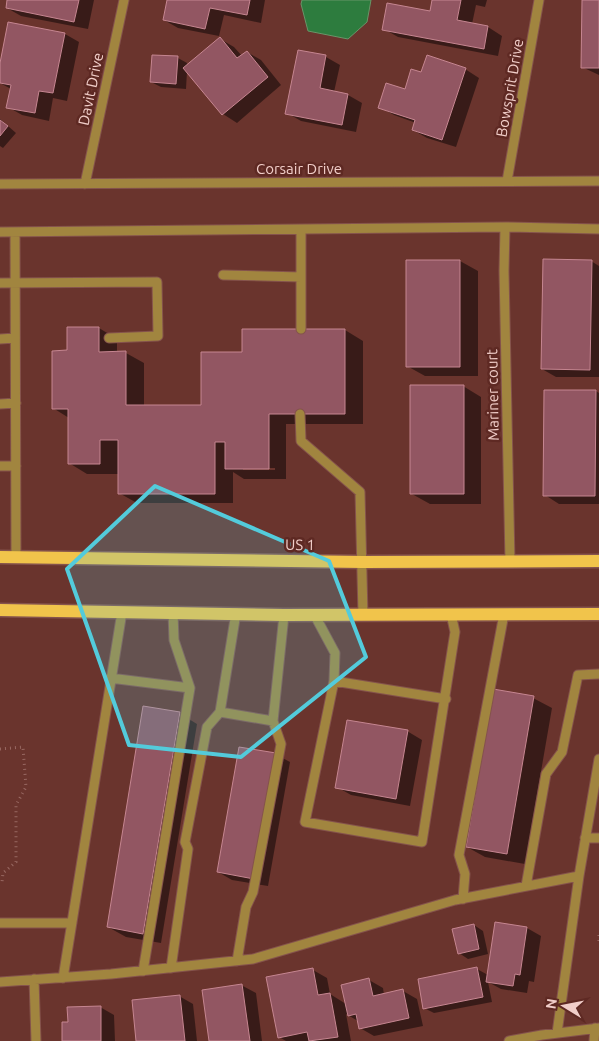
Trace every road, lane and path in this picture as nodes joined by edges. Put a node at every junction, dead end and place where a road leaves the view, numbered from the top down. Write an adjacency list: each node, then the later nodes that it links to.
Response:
1 (124, 0): 6 (street, Davit Drive)
2 (539, 0): 3 (street, Bowsprit Drive)
3 (508, 181): 4 (street, Corsair Drive); 6 (street, Corsair Drive)
4 (599, 181)
5 (0, 184): 6 (street, Corsair Drive)
6 (85, 184)
7 (505, 227): 8 (street); 9 (street); 28 (street, Mariner court)
8 (599, 229)
9 (301, 230): 11 (street); 13 (street)
10 (0, 232): 11 (street)
11 (14, 232): 14 (street)
12 (223, 275): 13 (street)
13 (301, 277): 16 (street)
14 (14, 282): 15 (street); 17 (street); 18 (street)
15 (0, 283)
16 (302, 329)
17 (15, 338): 19 (street); 20 (street)
18 (109, 338)
19 (0, 339)
20 (16, 403): 21 (street); 24 (street)
21 (0, 404)
22 (300, 414): 27 (street)
23 (0, 466): 24 (street)
24 (16, 466): 26 (street)
25 (0, 557): 26 (main road, US 1 / US 1)
26 (16, 557): 27 (main road, US 1 / US 1)
27 (362, 562): 28 (main road, US 1 / US 1); 39 (street)
28 (510, 562): 29 (main road, US 1 / US 1)
29 (599, 562)
30 (0, 610): 31 (main road)
31 (122, 612): 32 (main road); 41 (street)
32 (173, 613): 33 (main road); 43 (street)
33 (236, 613): 38 (main road); 45 (street)
34 (314, 614): 38 (main road); 39 (main road); 42 (street)
35 (451, 614): 36 (main road); 39 (main road); 44 (street)
36 (504, 614): 37 (main road); 54 (street)
37 (599, 614)
38 (284, 615): 46 (street)
39 (363, 615)
40 (599, 674): 53 (street)
41 (110, 678): 43 (street); 56 (street)
42 (334, 681): 44 (street); 44 (street)
43 (190, 688): 61 (street)
44 (446, 699)
45 (220, 712): 46 (street); 60 (street)
46 (273, 721): 59 (street)
47 (0, 749): 52 (path)
48 (599, 759): 49 (street)
49 (585, 838): 50 (street); 51 (street)
50 (599, 838)
51 (579, 876): 53 (street); 66 (street)
52 (0, 882)
53 (526, 886): 54 (street)
54 (463, 899): 59 (street)
55 (0, 923): 56 (street)
56 (72, 923): 62 (street)
57 (599, 936): 58 (path)
58 (599, 946)
59 (236, 961): 60 (street)
60 (171, 968): 61 (street)
61 (143, 971): 62 (street)
62 (63, 978): 63 (street)
63 (34, 980): 64 (street); 67 (street)
64 (0, 982)
65 (597, 1028): 66 (street); 69 (street)
66 (557, 1033): 68 (street)
67 (36, 1041)
68 (509, 1041)
69 (594, 1041)

